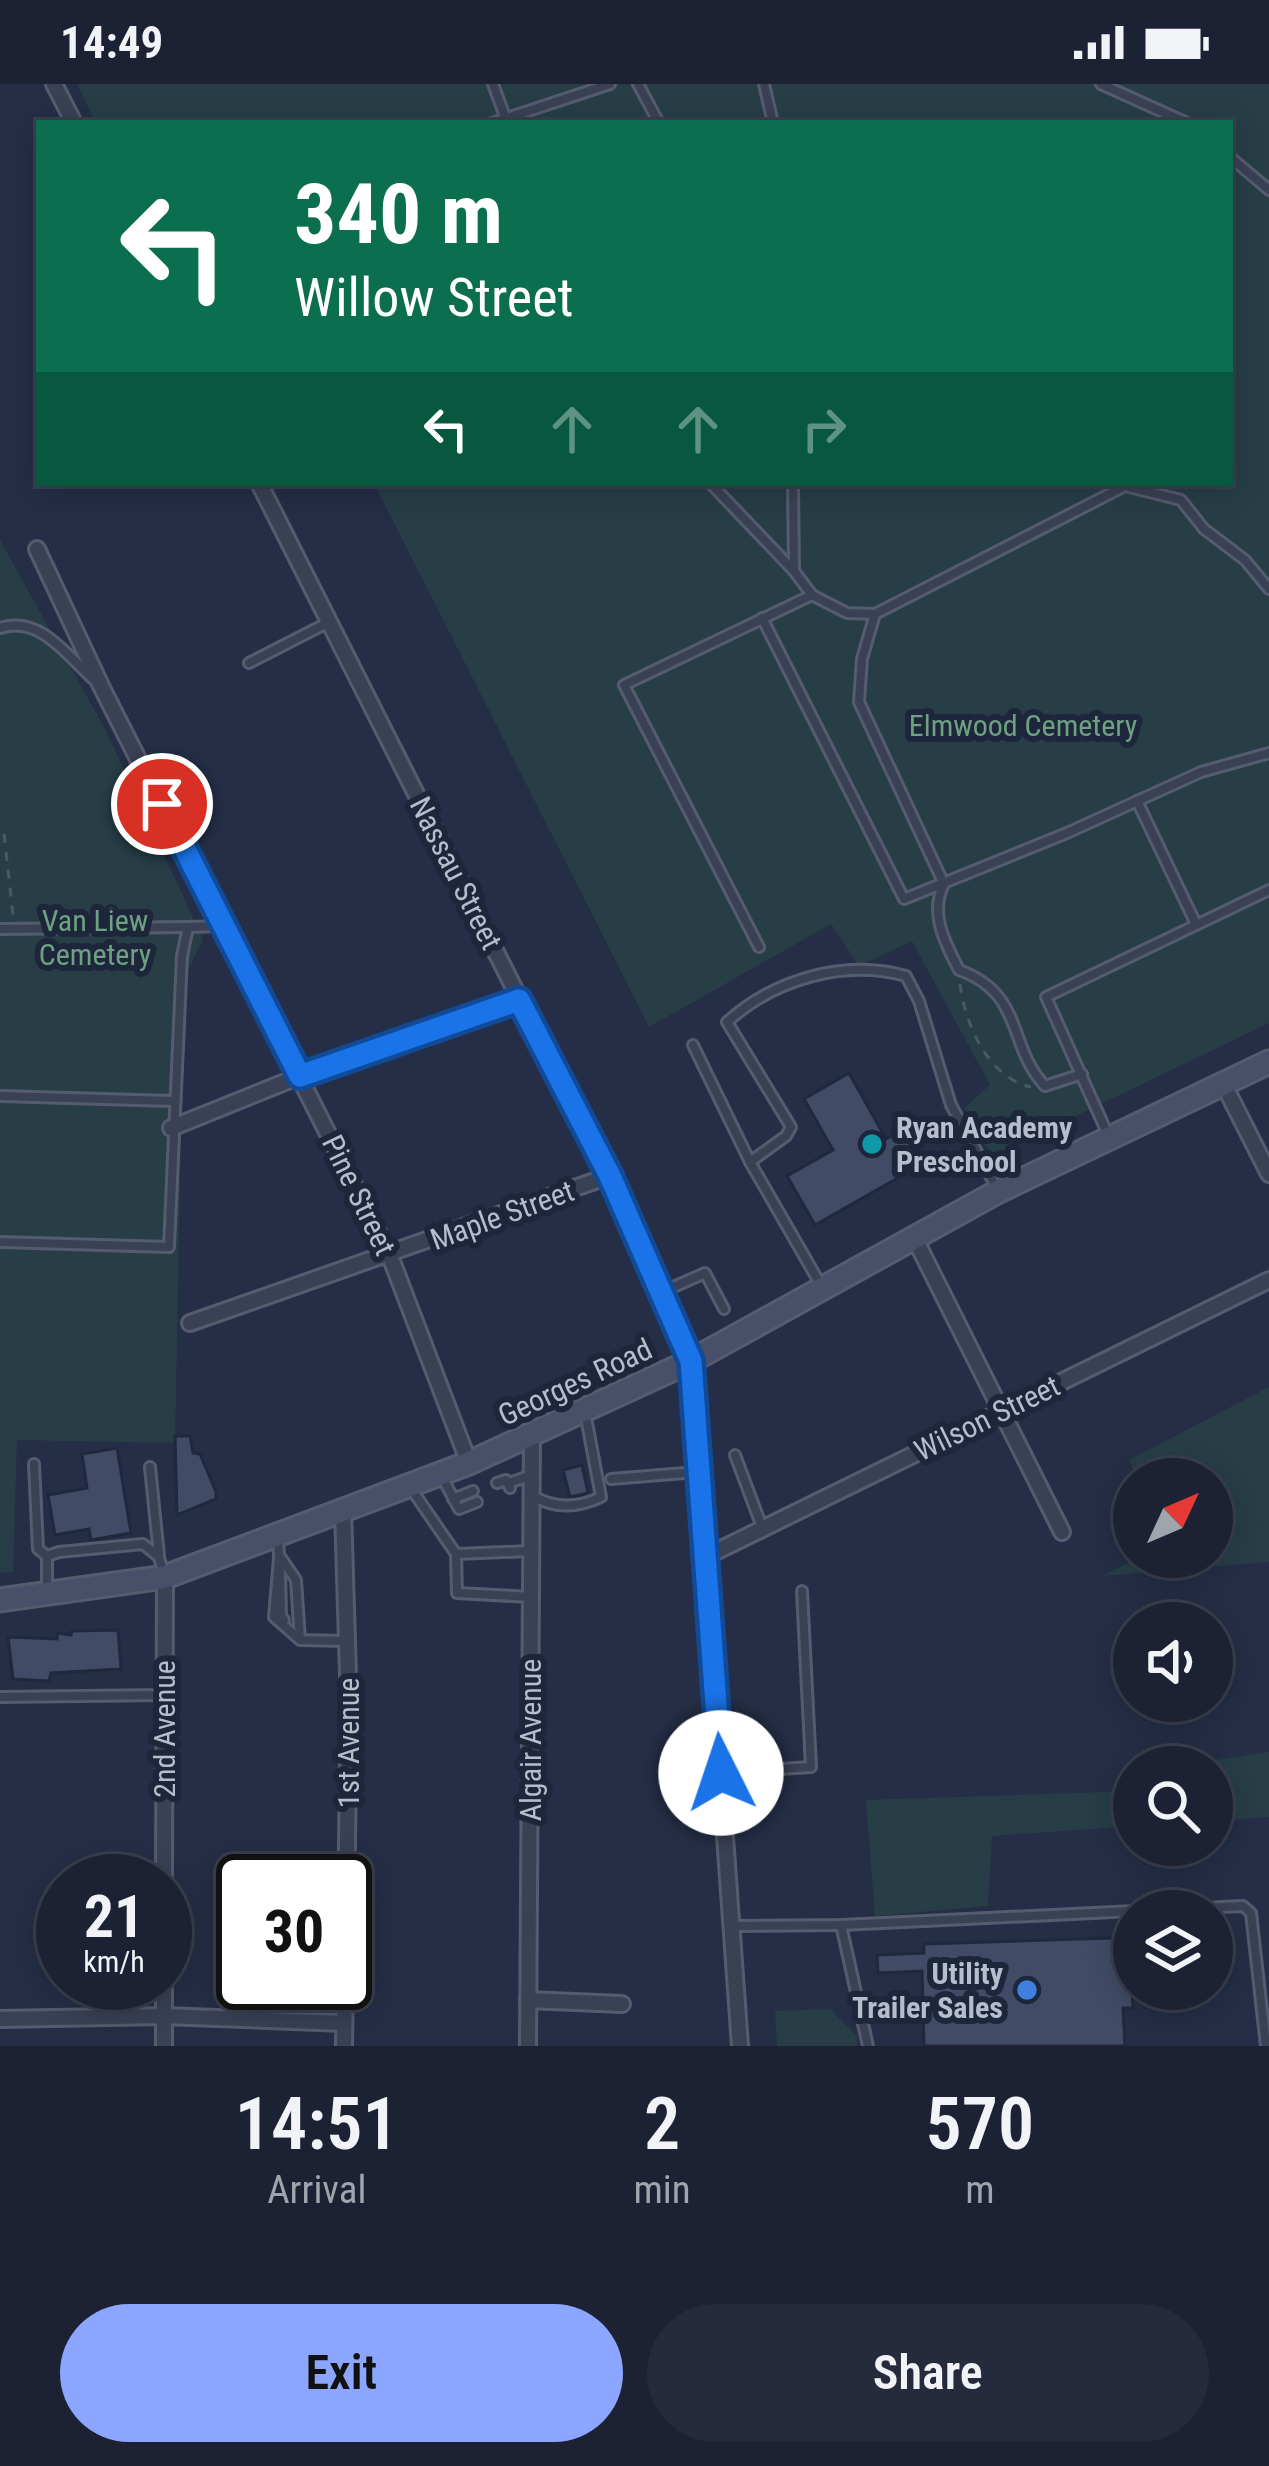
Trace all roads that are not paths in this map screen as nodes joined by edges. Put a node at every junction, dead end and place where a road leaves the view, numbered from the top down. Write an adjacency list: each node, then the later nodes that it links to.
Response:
1 (54, 84): 7 (street)
2 (493, 84): 8 (lane)
3 (610, 84): 9 (lane)
4 (764, 84): 11 (lane)
5 (1101, 84): 12 (lane)
6 (642, 88): 10 (lane)
7 (72, 120)
8 (506, 120)
9 (509, 120)
10 (658, 120)
11 (772, 120)
12 (1180, 120)
13 (1233, 160): 14 (lane)
14 (1269, 190)
15 (261, 486): 24 (street, Nassau Street)
16 (713, 486): 19 (lane)
17 (793, 486): 19 (lane)
18 (37, 549): 27 (street, Pine Street)
19 (794, 571): 21 (lane)
20 (1269, 589): 22 (lane)
21 (812, 596): 22 (lane); 23 (lane)
22 (875, 614): 30 (lane)
23 (762, 618): 30 (lane); 36 (lane)
24 (330, 621): 26 (lane); 37 (street, Nassau Street)
25 (0, 628): 27 (lane)
26 (249, 663)
27 (102, 688): 33 (street, Pine Street)
28 (1269, 753): 29 (lane)
29 (1138, 801): 30 (lane); 32 (lane)
30 (944, 884): 40 (lane)
31 (1269, 890): 32 (lane)
32 (1195, 922): 40 (lane)
33 (224, 926): 34 (lane); 41 (street, Pine Street)
34 (188, 927): 35 (lane); 44 (lane)
35 (0, 929)
36 (759, 947)
37 (519, 1000): 41 (street); 49 (street, Nassau Street)
38 (693, 1046): 47 (lane)
39 (1269, 1062): 42 (street, Georges Road)
40 (1082, 1075): 46 (lane)
41 (300, 1076): 45 (street); 53 (street, Pine Street)
42 (1222, 1083): 46 (street, Georges Road); 48 (street)
43 (0, 1096): 44 (lane)
44 (172, 1101): 45 (lane)
45 (171, 1128): 52 (lane)
46 (1108, 1137): 50 (street, Georges Road)
47 (750, 1162): 50 (lane); 55 (lane)
48 (1269, 1174)
49 (610, 1176): 53 (street, Maple Street); 56 (street, Nassau Street)
50 (999, 1191): 51 (street, Georges Road)
51 (914, 1237): 55 (street, Georges Road); 61 (street)
52 (0, 1242)
53 (390, 1256): 58 (street, Maple Street); 64 (street, Pine Street)
54 (1269, 1280): 61 (street, Wilson Street)
55 (822, 1288): 59 (street, Georges Road)
56 (661, 1292): 57 (lane); 59 (street, Nassau Street)
57 (724, 1309)
58 (190, 1323)
59 (691, 1361): 60 (street, Georges Road); 67 (street, Nassau Street)
60 (585, 1410): 62 (street, Georges Road); 74 (lane)
61 (1002, 1411): 78 (street, Wilson Street); 79 (street)
62 (532, 1435): 64 (street, Georges Road); 69 (street, Algair Avenue)
63 (735, 1455): 78 (lane)
64 (469, 1462): 68 (street, Georges Road)
65 (34, 1464): 83 (lane)
66 (150, 1467): 85 (lane)
67 (698, 1472): 70 (lane); 84 (street, Nassau Street)
68 (440, 1474): 71 (street, Georges Road); 75 (lane)
69 (531, 1476): 72 (lane); 74 (street, Algair Avenue)
70 (611, 1479)
71 (409, 1486): 77 (street, Georges Road); 82 (lane)
72 (499, 1488)
73 (473, 1492): 75 (lane)
74 (531, 1495): 81 (street, Algair Avenue)
75 (453, 1499): 76 (lane)
76 (477, 1502)
77 (343, 1510): 80 (street, Georges Road); 91 (street, 1st Avenue)
78 (763, 1529): 84 (street, Wilson Street)
79 (1062, 1532)
80 (278, 1545): 85 (street, Georges Road); 90 (lane); 90 (lane)
81 (531, 1551): 82 (lane); 88 (street, Algair Avenue)
82 (456, 1554): 88 (lane)
83 (47, 1556): 85 (lane); 87 (lane)
84 (706, 1557): 94 (street, Nassau Street)
85 (162, 1567): 87 (street, Georges Road); 92 (street, 2nd Avenue)
86 (802, 1591): 94 (lane)
87 (47, 1594): 89 (street, Georges Road)
88 (530, 1597): 101 (street, Algair Avenue)
89 (0, 1600)
90 (300, 1640): 91 (lane)
91 (347, 1641): 96 (street, 1st Avenue)
92 (164, 1695): 93 (lane); 95 (street, 2nd Avenue)
93 (0, 1697)
94 (721, 1773): 100 (street, Nassau Street)
95 (164, 1854)
96 (346, 1854)
97 (1233, 1906): 113 (lane)
98 (1113, 1912): 99 (lane)
99 (842, 1925): 100 (lane); 112 (lane)
100 (731, 1926): 111 (street, Nassau Street)
101 (528, 2000): 102 (street); 110 (street, Algair Avenue)
102 (622, 2004)
103 (164, 2010): 105 (street)
104 (344, 2010): 107 (street, 1st Avenue)
105 (164, 2016): 106 (street); 107 (street); 108 (street)
106 (0, 2019)
107 (344, 2023): 109 (street, 1st Avenue)
108 (164, 2046)
109 (344, 2046)
110 (528, 2046)
111 (740, 2046)
112 (868, 2046)
113 (1266, 2046)

